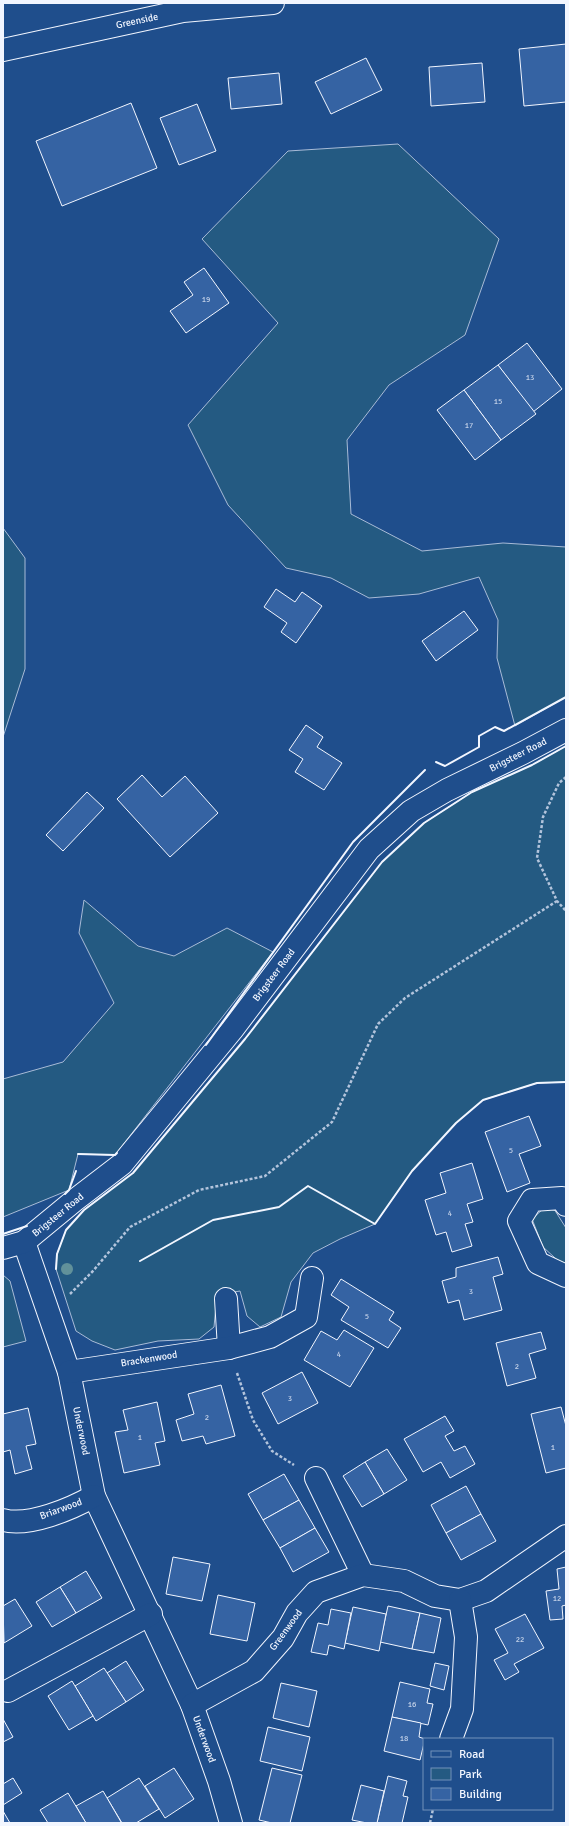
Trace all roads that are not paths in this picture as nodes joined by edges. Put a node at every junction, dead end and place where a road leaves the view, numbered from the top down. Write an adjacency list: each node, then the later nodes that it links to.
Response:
1 (273, 3): 2 (street, Greenside)
2 (3, 50)
3 (566, 730): 5 (street, Brigsteer Road)
4 (566, 1205): 7 (street)
5 (24, 1242): 6 (street, Brigsteer Road); 11 (street, Underwood)
6 (3, 1248)
7 (566, 1276)
8 (312, 1278): 10 (street, Brackenwood)
9 (226, 1299): 10 (street)
10 (229, 1348): 11 (street, Brackenwood)
11 (69, 1372): 13 (street, Underwood)
12 (316, 1478): 16 (street)
13 (94, 1496): 14 (street, Briarwood); 18 (street, Underwood)
14 (3, 1520)
15 (566, 1536): 17 (street, Greenwood)
16 (363, 1575): 17 (street, Greenwood); 20 (street, Greenwood)
17 (460, 1600): 21 (street)
18 (151, 1614): 19 (street); 20 (street, Underwood)
19 (8, 1691)
20 (192, 1705): 22 (street, Underwood)
21 (451, 1738)
22 (231, 1823)

